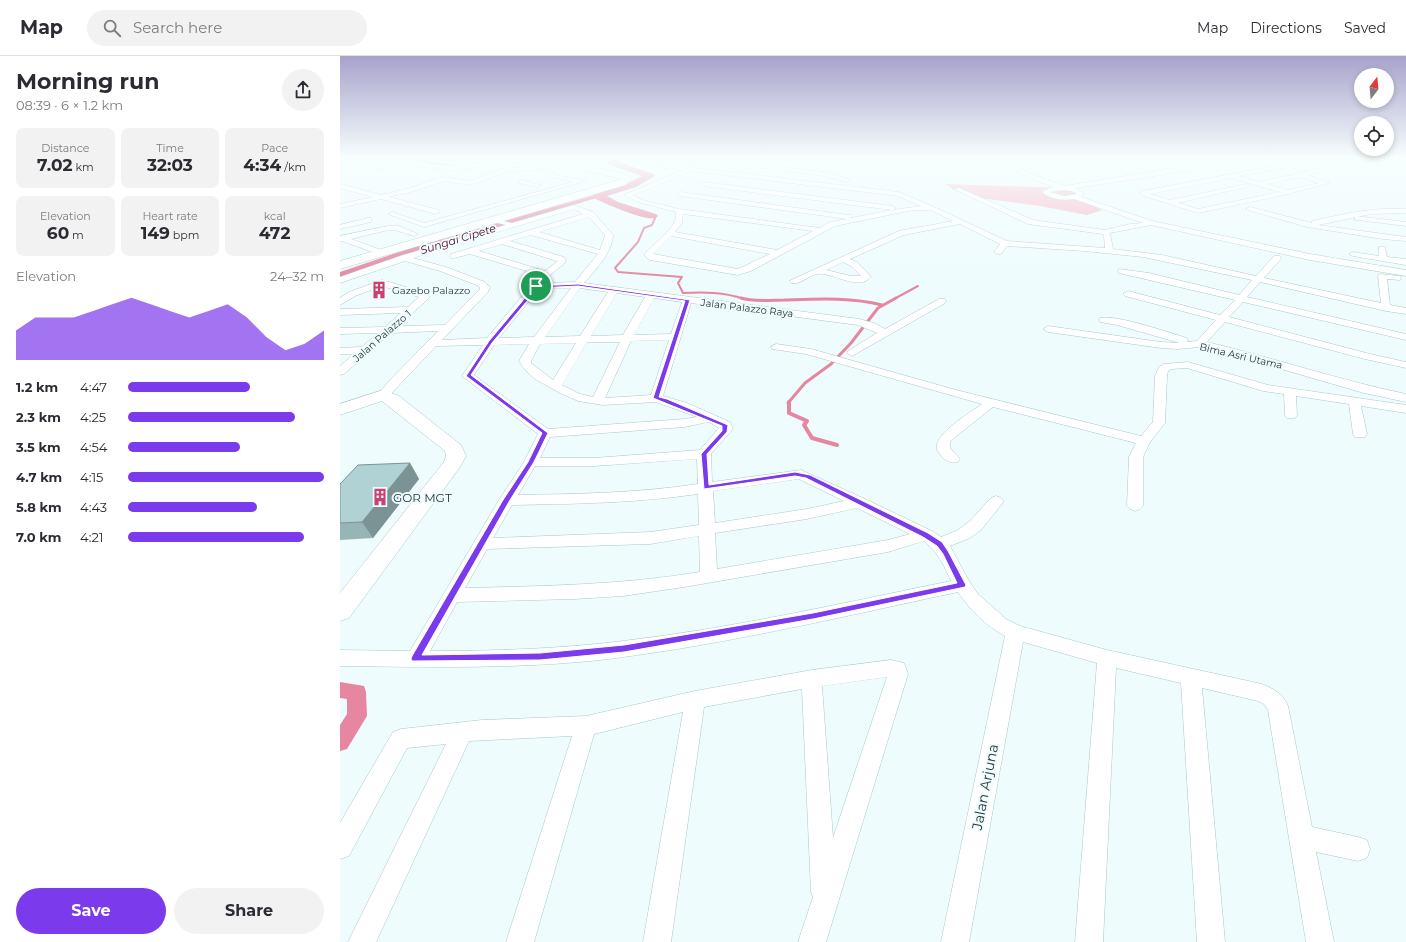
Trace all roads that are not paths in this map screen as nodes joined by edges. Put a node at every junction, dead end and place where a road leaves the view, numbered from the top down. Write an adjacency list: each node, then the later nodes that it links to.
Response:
1 (382, 198): 24 (street)
2 (385, 198): 35 (street)
3 (502, 198): 18 (street)
4 (521, 198): 19 (street)
5 (567, 198): 25 (main road)
6 (635, 198): 22 (street)
7 (670, 198): 22 (street)
8 (685, 198): 33 (street)
9 (807, 198): 27 (street)
10 (906, 198): 20 (street)
11 (978, 198): 45 (street)
12 (1086, 198): 36 (street)
13 (1157, 198): 21 (street)
14 (1191, 198): 21 (street)
15 (1258, 198): 21 (street)
16 (1291, 198): 41 (street)
17 (484, 200): 18 (street)
18 (498, 201): 19 (street); 35 (street)
19 (512, 201): 25 (street)
20 (920, 203): 26 (street); 27 (street)
21 (1170, 203)
22 (653, 205): 31 (street)
23 (1398, 205): 28 (street)
24 (340, 206)
25 (537, 207): 37 (main road)
26 (932, 208): 27 (street); 38 (street)
27 (910, 209): 33 (street)
28 (1406, 210): 32 (street)
29 (392, 214): 35 (street)
30 (590, 214): 39 (street); 44 (street); 61 (street)
31 (679, 214): 43 (street); 47 (street); 49 (street)
32 (1343, 216): 40 (street); 41 (street)
33 (859, 218): 43 (street)
34 (368, 220): 42 (street)
35 (408, 220)
36 (1149, 220): 45 (street); 72 (street); 75 (street)
37 (496, 221): 39 (street); 60 (main road)
38 (960, 222): 56 (street); 68 (street)
39 (511, 224): 65 (street)
40 (1406, 224)
41 (1307, 225): 51 (street)
42 (340, 228)
43 (819, 230): 49 (street)
44 (530, 232): 55 (street); 61 (street)
45 (1105, 232): 59 (street)
46 (414, 234): 52 (street)
47 (670, 234): 62 (street); 62 (street)
48 (1242, 234): 53 (street)
49 (809, 236): 62 (street)
50 (1183, 237): 66 (street)
51 (1381, 237): 54 (street); 67 (street)
52 (342, 240): 60 (street)
53 (1270, 240)
54 (1406, 240)
55 (500, 241): 57 (street); 76 (street)
56 (1005, 243): 58 (street); 59 (street)
57 (470, 251): 64 (street); 76 (street)
58 (998, 252)
59 (1109, 252): 79 (street)
60 (381, 253): 70 (main road)
61 (603, 253): 83 (street)
62 (778, 253)
63 (1344, 253): 67 (street)
64 (454, 256)
65 (403, 258): 77 (street); 102 (street)
66 (1277, 258): 71 (street); 79 (street)
67 (1384, 259): 69 (street)
68 (845, 260): 73 (street); 73 (street)
69 (1406, 262)
70 (340, 265)
71 (1333, 268)
72 (1406, 269)
73 (818, 270): 81 (street)
74 (1122, 271): 90 (street)
75 (1406, 273)
76 (546, 274): 84 (street)
77 (340, 280)
78 (370, 280): 82 (street, Jalan Palazzo 1)
79 (1258, 280): 90 (street); 95 (street)
80 (1406, 280): 95 (street)
81 (794, 281)
82 (382, 283): 86 (street, Jalan Palazzo 1); 87 (street)
83 (578, 285): 84 (street, Jalan Palazzo Raya); 85 (street, Jalan Palazzo Raya); 111 (street)
84 (536, 286): 112 (street)
85 (613, 290): 89 (street, Jalan Palazzo Raya); 110 (street)
86 (415, 292): 87 (street); 96 (street, Jalan Palazzo 1)
87 (352, 294): 93 (street)
88 (1128, 294): 100 (street)
89 (651, 295): 91 (street, Jalan Palazzo Raya); 109 (street)
90 (1241, 298): 100 (street); 108 (street)
91 (688, 300): 94 (street, Jalan Palazzo Raya); 99 (street)
92 (942, 301): 106 (street)
93 (340, 302)
94 (710, 303): 99 (street); 106 (street, Jalan Palazzo Raya)
95 (1386, 308): 97 (street)
96 (411, 310): 98 (street); 103 (street, Jalan Palazzo 1)
97 (1406, 311)
98 (340, 312)
99 (682, 318): 107 (street)
100 (1223, 319): 114 (street); 119 (street)
101 (1104, 320): 114 (street)
102 (449, 328): 103 (street); 113 (street)
103 (390, 329): 105 (street); 116 (street, Jalan Palazzo 1)
104 (1048, 329): 114 (street, Bima Asri Utama)
105 (340, 331)
106 (884, 333): 118 (street)
107 (676, 337): 109 (street); 123 (street)
108 (1406, 337)
109 (627, 338): 110 (street); 127 (street)
110 (584, 339): 111 (street); 121 (street)
111 (537, 340): 112 (street); 121 (street)
112 (490, 342): 113 (street); 133 (street)
113 (433, 343): 126 (street)
114 (1200, 344): 124 (street, Bima Asri Utama)
115 (776, 347): 128 (street)
116 (366, 350): 117 (street); 120 (street, Jalan Palazzo 1)
117 (340, 351)
118 (852, 354)
119 (1406, 365)
120 (341, 370)
121 (555, 386): 127 (street)
122 (1290, 392): 125 (street); 131 (street); 135 (street)
123 (656, 398): 127 (street); 132 (street)
124 (1406, 398)
125 (1354, 400): 129 (street); 134 (street)
126 (391, 401): 130 (main road); 150 (main road)
127 (596, 401)
128 (991, 403): 135 (street); 137 (street)
129 (1406, 409)
130 (340, 410)
131 (1290, 414)
132 (710, 418): 133 (street); 136 (street)
133 (545, 433): 138 (street)
134 (1360, 434)
135 (1144, 441): 143 (street)
136 (704, 454): 138 (street); 139 (street)
137 (953, 459)
138 (531, 462): 140 (street)
139 (706, 488): 140 (street); 142 (street); 144 (street)
140 (507, 500): 146 (street)
141 (996, 501): 145 (street)
142 (860, 502): 144 (street); 145 (street)
143 (1135, 506)
144 (707, 530): 146 (street); 147 (street)
145 (933, 540): 147 (street); 148 (street)
146 (481, 544): 149 (street)
147 (709, 576): 149 (street)
148 (962, 585): 151 (street); 154 (street)
149 (452, 595): 154 (street)
150 (340, 611)
151 (1015, 632): 153 (street); 168 (street, Jalan Arjuna)
152 (340, 658): 154 (street)
153 (1107, 658): 155 (street); 169 (street)
154 (415, 659)
155 (1191, 678): 160 (street); 170 (street)
156 (812, 680): 157 (street); 163 (street); 163 (street)
157 (695, 700): 158 (street); 166 (street)
158 (586, 726): 159 (street); 165 (street)
159 (462, 733): 161 (street); 164 (street)
160 (1301, 836): 162 (street); 171 (street)
161 (340, 846)
162 (1358, 849)
163 (824, 900): 167 (street)
164 (362, 942)
165 (520, 942)
166 (657, 942)
167 (812, 942)
168 (955, 942)
169 (1089, 942)
170 (1211, 942)
171 (1320, 942)

